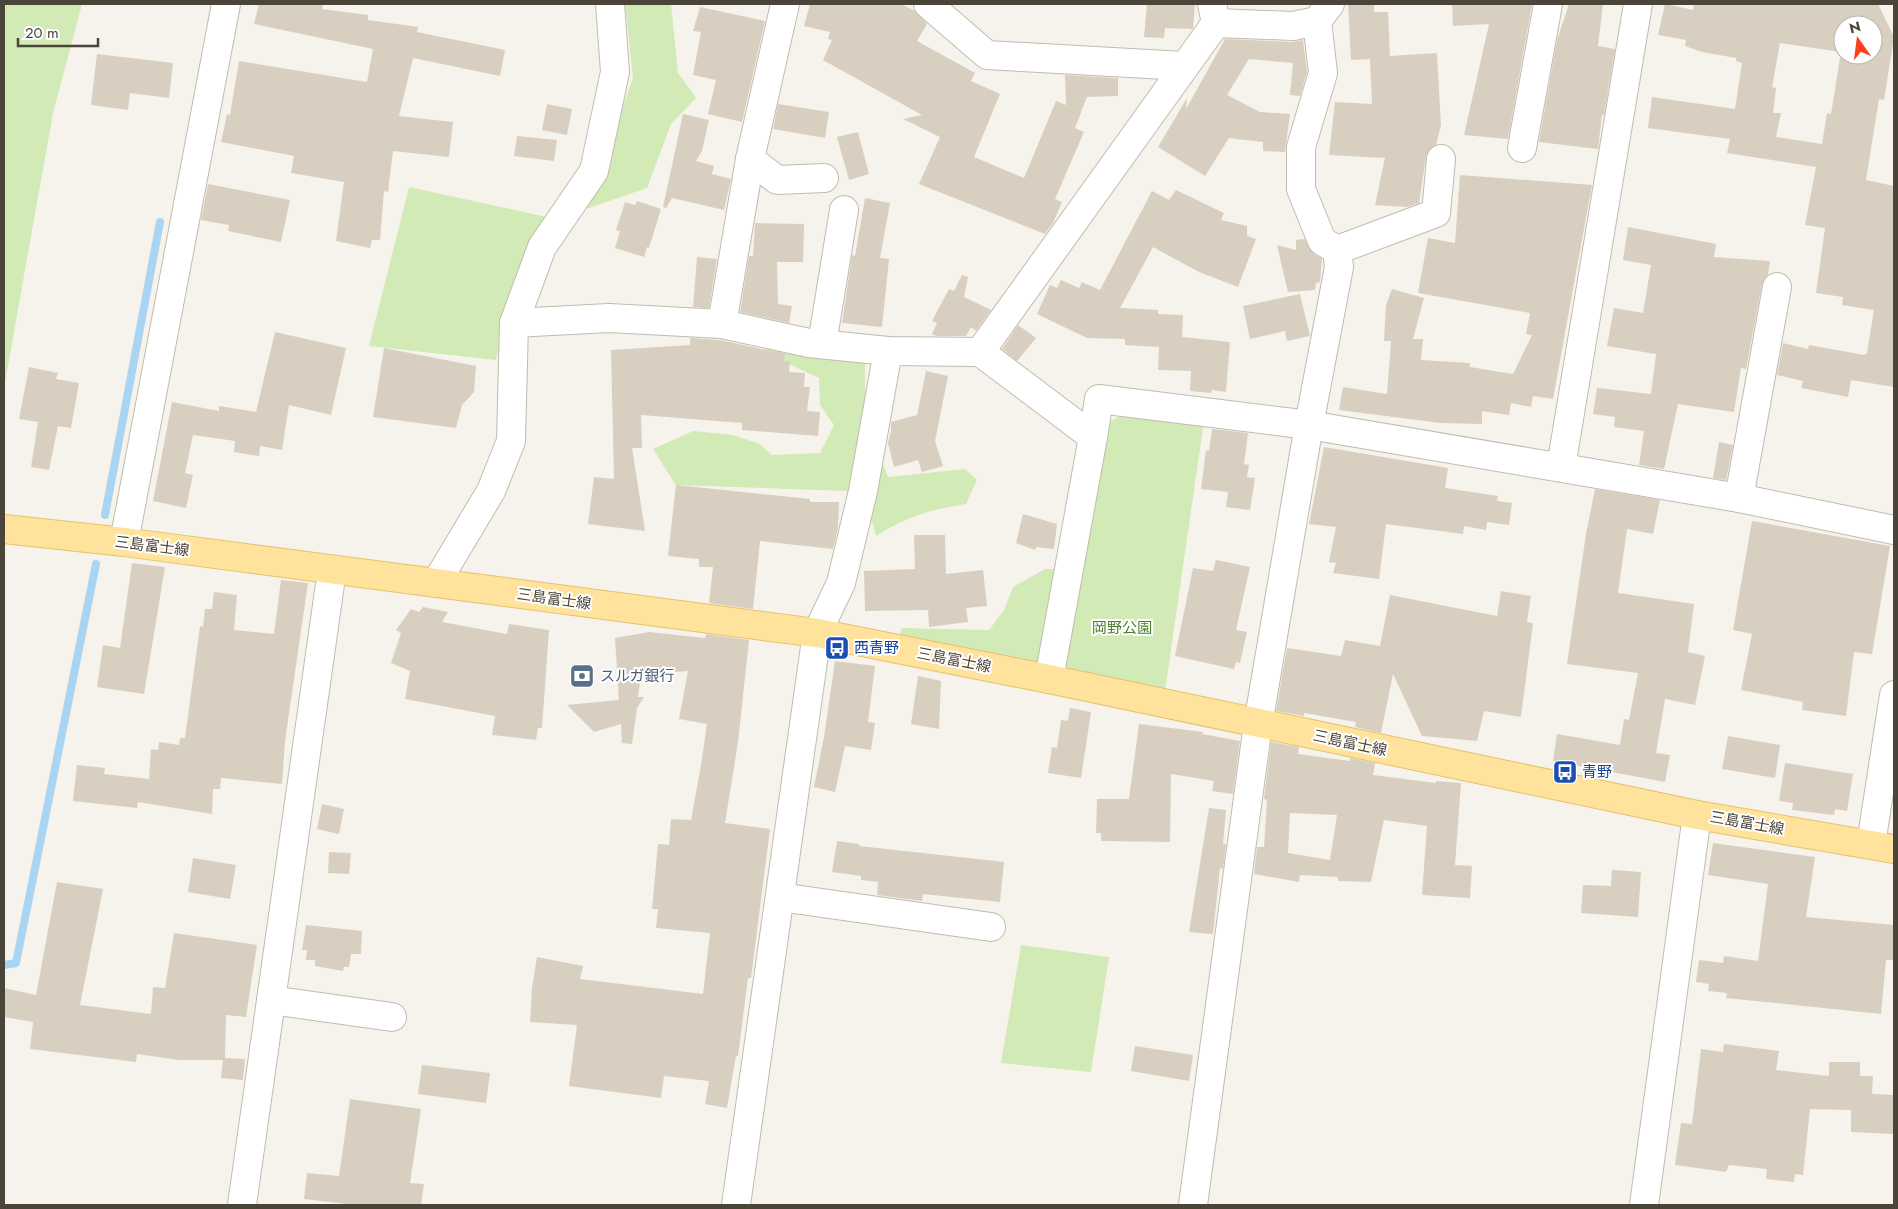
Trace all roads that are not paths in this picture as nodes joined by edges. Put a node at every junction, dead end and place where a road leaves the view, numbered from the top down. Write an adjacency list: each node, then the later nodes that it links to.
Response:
1 (226, 4): 28 (street)
2 (610, 4): 17 (street)
3 (785, 4): 11 (street)
4 (928, 4): 9 (street)
5 (1548, 4): 10 (street)
6 (1638, 4): 24 (street)
7 (1324, 12): 8 (street); 15 (street)
8 (1214, 13): 9 (street)
9 (1184, 66): 21 (street)
10 (1522, 148)
11 (750, 159): 13 (street); 18 (street)
12 (1441, 159): 15 (street)
13 (824, 178)
14 (844, 210): 19 (street)
15 (1337, 250): 22 (street)
16 (1777, 287): 25 (street)
17 (514, 323): 18 (street); 30 (street)
18 (722, 324): 19 (street)
19 (822, 344): 20 (street)
20 (888, 351): 21 (street); 31 (street)
21 (980, 352): 23 (street)
22 (1310, 425): 23 (street); 24 (street); 34 (street)
23 (1093, 437): 32 (street)
24 (1561, 467): 25 (street)
25 (1739, 498): 27 (street)
26 (4, 529): 28 (main road, 三島富士線)
27 (1894, 530)
28 (124, 542): 29 (main road, 三島富士線)
29 (332, 570): 30 (main road, 三島富士線); 39 (street)
30 (436, 583): 31 (main road, 三島富士線)
31 (817, 633): 32 (main road, 三島富士線); 37 (street)
32 (1049, 678): 34 (main road, 三島富士線)
33 (1894, 694): 36 (street)
34 (1258, 724): 35 (main road, 三島富士線); 43 (street)
35 (1696, 815): 36 (main road, 三島富士線); 44 (street)
36 (1882, 847)
37 (780, 897): 38 (street); 42 (street)
38 (991, 927)
39 (271, 1000): 40 (street); 41 (street)
40 (392, 1017)
41 (242, 1205)
42 (736, 1205)
43 (1193, 1205)
44 (1644, 1205)

